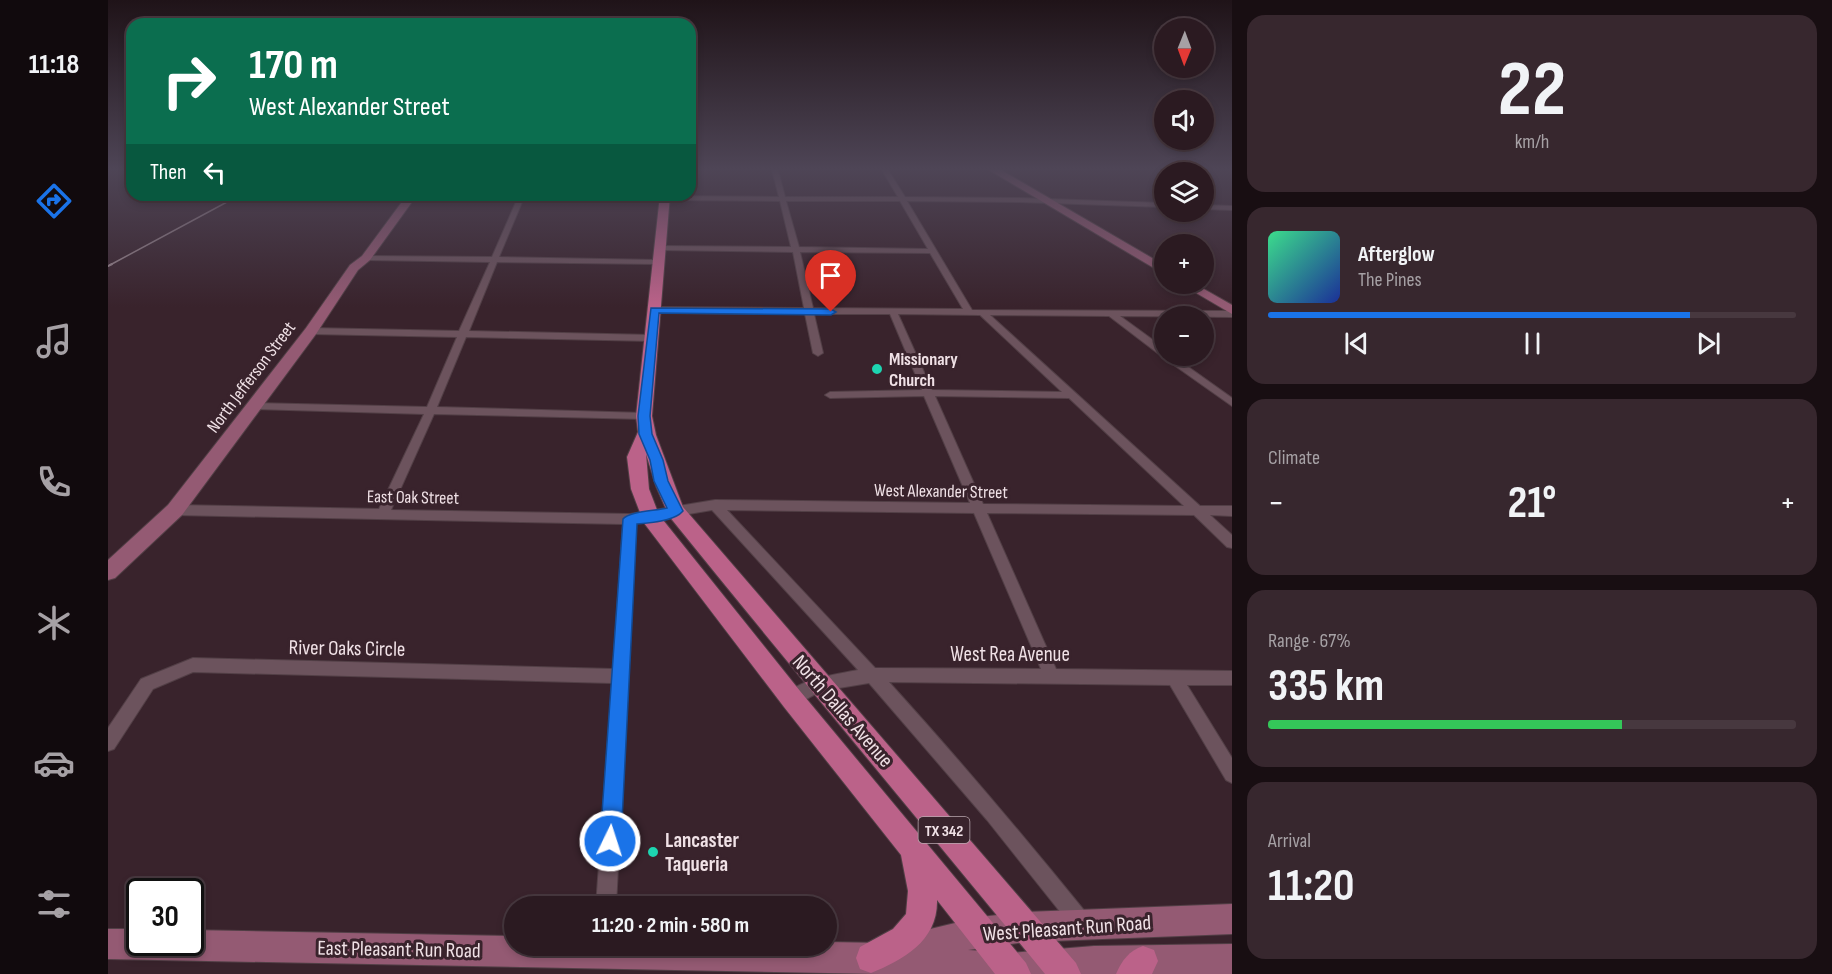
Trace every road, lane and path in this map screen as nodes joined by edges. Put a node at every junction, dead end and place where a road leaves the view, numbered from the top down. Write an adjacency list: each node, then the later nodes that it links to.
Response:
1 (397, 215): 10 (street, North Jefferson Street)
2 (513, 215): 11 (street)
3 (663, 215): 7 (main road, North Dallas Avenue / TX 342)
4 (787, 215): 8 (street)
5 (912, 215): 9 (street)
6 (1072, 215): 13 (street)
7 (659, 248): 8 (street); 12 (main road, North Dallas Avenue / TX 342)
8 (796, 250): 9 (street); 16 (street)
9 (932, 251): 18 (street)
10 (366, 258): 11 (street); 22 (street, North Jefferson Street)
11 (494, 260): 12 (street); 23 (street)
12 (658, 262): 15 (main road, North Dallas Avenue / TX 342)
13 (1154, 264)
14 (1202, 294): 19 (street)
15 (655, 310): 16 (street); 24 (main road, North Dallas Avenue / TX 342)
16 (810, 312): 17 (street); 26 (street)
17 (893, 312): 18 (street); 28 (street)
18 (969, 312): 20 (street)
19 (1232, 312): 21 (street)
20 (983, 313): 21 (street); 30 (street)
21 (1111, 313): 25 (street)
22 (311, 331): 23 (street); 32 (street, North Jefferson Street)
23 (463, 333): 24 (street); 33 (street)
24 (652, 338): 34 (main road, North Dallas Avenue / TX 342)
25 (1154, 345)
26 (818, 352)
27 (1182, 366): 31 (street)
28 (928, 393): 29 (street); 30 (street); 37 (street)
29 (830, 395)
30 (1072, 395): 40 (street)
31 (1232, 403)
32 (254, 406): 33 (street); 38 (street, North Jefferson Street)
33 (431, 409): 34 (street); 42 (street)
34 (644, 416): 35 (main road, North Dallas Avenue / TX 342)
35 (645, 434): 39 (main road, North Dallas Avenue / TX 342); 43 (main road, North Dallas Avenue / TX 342)
36 (715, 505): 37 (street, West Alexander Street); 39 (street, West Alexander Street); 46 (street)
37 (977, 509): 40 (street, West Alexander Street); 47 (street)
38 (175, 510): 42 (street, East Oak Street); 45 (street, North Jefferson Street)
39 (676, 511): 43 (street, West Alexander Street); 51 (main road, North Dallas Avenue / TX 342)
40 (1198, 511): 41 (street, West Alexander Street); 44 (street)
41 (1232, 511)
42 (383, 514): 43 (street, East Oak Street)
43 (641, 518): 48 (street); 52 (main road, North Dallas Avenue / TX 342)
44 (1232, 543)
45 (108, 572)
46 (874, 675): 47 (street, West Rea Avenue); 51 (street, West Rea Avenue); 58 (street)
47 (1051, 675): 49 (street, West Rea Avenue)
48 (621, 676): 53 (street, River Oaks Circle); 56 (street)
49 (1174, 677): 50 (street, West Rea Avenue); 54 (street)
50 (1232, 678)
51 (819, 684): 52 (street, West Rea Avenue); 59 (main road, North Dallas Avenue / TX 342)
52 (792, 699): 55 (main road, North Dallas Avenue / TX 342)
53 (108, 743)
54 (1232, 774)
55 (910, 846): 60 (main road, North Dallas Avenue / TX 342); 64 (main road)
56 (607, 896)
57 (1232, 919): 58 (street, West Pleasant Run Road)
58 (1082, 924): 59 (street, West Pleasant Run Road)
59 (1025, 927): 60 (street, West Pleasant Run Road); 67 (main road, North Dallas Avenue / TX 342)
60 (980, 932): 64 (street, West Pleasant Run Road); 68 (main road, North Dallas Avenue / TX 342)
61 (108, 944): 62 (street, East Pleasant Run Road)
62 (504, 947)
63 (818, 956): 64 (street, East Pleasant Run Road)
64 (871, 958): 68 (street, West Pleasant Run Road)
65 (1232, 959): 66 (street, West Pleasant Run Road)
66 (1138, 968): 67 (street, West Pleasant Run Road)
67 (1061, 969): 68 (street, West Pleasant Run Road)
68 (1013, 972)

